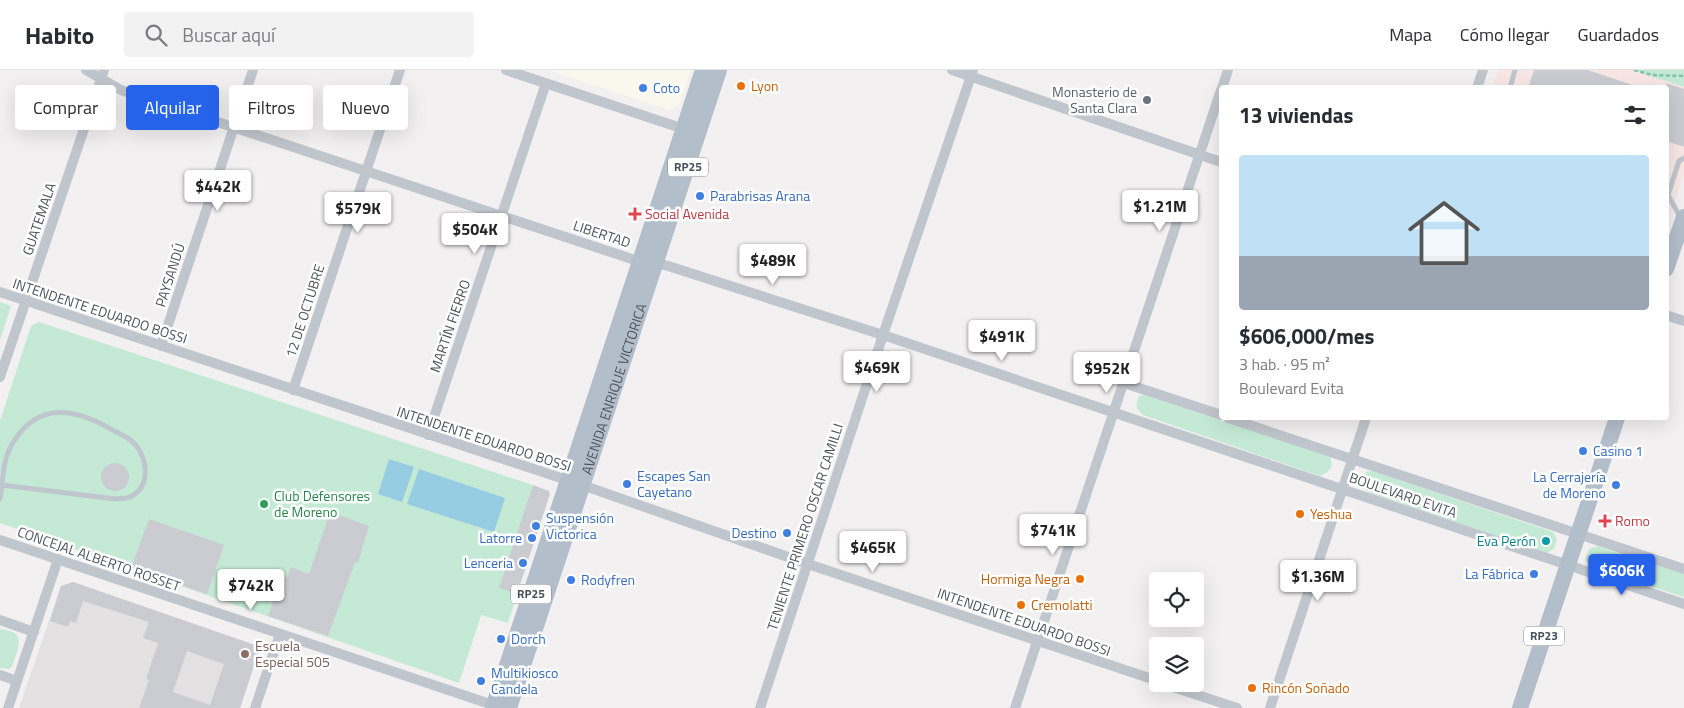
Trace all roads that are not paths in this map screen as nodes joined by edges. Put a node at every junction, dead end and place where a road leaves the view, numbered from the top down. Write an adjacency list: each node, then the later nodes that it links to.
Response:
1 (86, 70): 12 (street, LIBERTAD)
2 (253, 70): 14 (street, PAYSANDÚ)
3 (400, 70): 26 (street, 12 DE OCTUBRE)
4 (506, 70): 13 (street)
5 (703, 70): 20 (main road, AVENIDA ENRIQUE VICTORICA / RP25)
6 (719, 70): 32 (main road, AVENIDA ENRIQUE VICTORICA / RP25)
7 (952, 70): 11 (street)
8 (1228, 70): 15 (street)
9 (1483, 70): 16 (street)
10 (1515, 70): 17 (lane)
11 (972, 73): 23 (street); 37 (street, TENIENTE PRIMERO OSCAR CAMILLI)
12 (103, 74): 19 (street, LIBERTAD); 34 (street, GUATEMALA)
13 (546, 83): 20 (street); 29 (street, MARTÍN FIERRO)
14 (248, 85)
15 (1223, 85)
16 (1478, 85)
17 (1511, 85)
18 (1219, 97): 23 (street)
19 (229, 126)
20 (684, 129): 32 (main road, AVENIDA ENRIQUE VICTORICA / RP25)
21 (232, 130): 38 (street, PAYSANDÚ)
22 (242, 130): 26 (street, LIBERTAD)
23 (1200, 154): 25 (street); 40 (street)
24 (1684, 158): 27 (lane)
25 (1219, 161)
26 (366, 170): 29 (street, LIBERTAD); 41 (street, 12 DE OCTUBRE)
27 (1669, 189)
28 (1669, 199): 30 (lane)
29 (501, 215): 32 (street, LIBERTAD); 47 (street, MARTÍN FIERRO)
30 (1683, 219): 31 (main road)
31 (1669, 260)
32 (649, 263): 37 (street, LIBERTAD); 49 (main road, AVENIDA ENRIQUE VICTORICA / RP25)
33 (0, 292): 34 (street, INTENDENTE EDUARDO BOSSI)
34 (25, 300): 38 (street, INTENDENTE EDUARDO BOSSI); 39 (street, GUATEMALA)
35 (1669, 316): 36 (street)
36 (1684, 321)
37 (883, 335): 42 (street, LIBERTAD); 56 (street, TENIENTE PRIMERO OSCAR CAMILLI)
38 (161, 346): 41 (street, INTENDENTE EDUARDO BOSSI)
39 (0, 377)
40 (1124, 383): 42 (street); 43 (street)
41 (293, 390): 47 (street, INTENDENTE EDUARDO BOSSI)
42 (1114, 412): 51 (street, BOULEVARD EVITA); 63 (street)
43 (1219, 414)
44 (1234, 420): 48 (street, BOULEVARD EVITA)
45 (1365, 420): 48 (street)
46 (1616, 420): 53 (main road, RP23)
47 (428, 435): 49 (street, INTENDENTE EDUARDO BOSSI)
48 (1352, 458): 51 (street); 53 (street, BOULEVARD EVITA)
49 (575, 483): 56 (street, INTENDENTE EDUARDO BOSSI); 70 (main road, AVENIDA ENRIQUE VICTORICA / RP25)
50 (2, 485): 50 (lane); 52 (lane)
51 (1342, 489): 57 (street, BOULEVARD EVITA); 74 (street)
52 (0, 499)
53 (1578, 534): 57 (main road, RP23); 58 (street, BOULEVARD EVITA)
54 (0, 540): 55 (street, CONCEJAL ALBERTO ROSSET)
55 (58, 559): 61 (street); 62 (street, CONCEJAL ALBERTO ROSSET)
56 (808, 564): 63 (street, INTENDENTE EDUARDO BOSSI); 71 (street, TENIENTE PRIMERO OSCAR CAMILLI)
57 (1568, 565): 59 (street, BOULEVARD EVITA); 75 (main road, RP23)
58 (1684, 569)
59 (1684, 604)
60 (0, 620): 61 (street)
61 (34, 632): 66 (street)
62 (280, 634): 69 (street); 70 (street, CONCEJAL ALBERTO ROSSET)
63 (1038, 641): 65 (street, INTENDENTE EDUARDO BOSSI); 72 (street)
64 (0, 675): 66 (street)
65 (1149, 678)
66 (17, 681): 68 (street)
67 (1188, 692): 73 (street)
68 (8, 708)
69 (255, 708)
70 (500, 708)
71 (760, 708)
72 (1015, 708)
73 (1237, 708)
74 (1270, 708)
75 (1520, 708)

